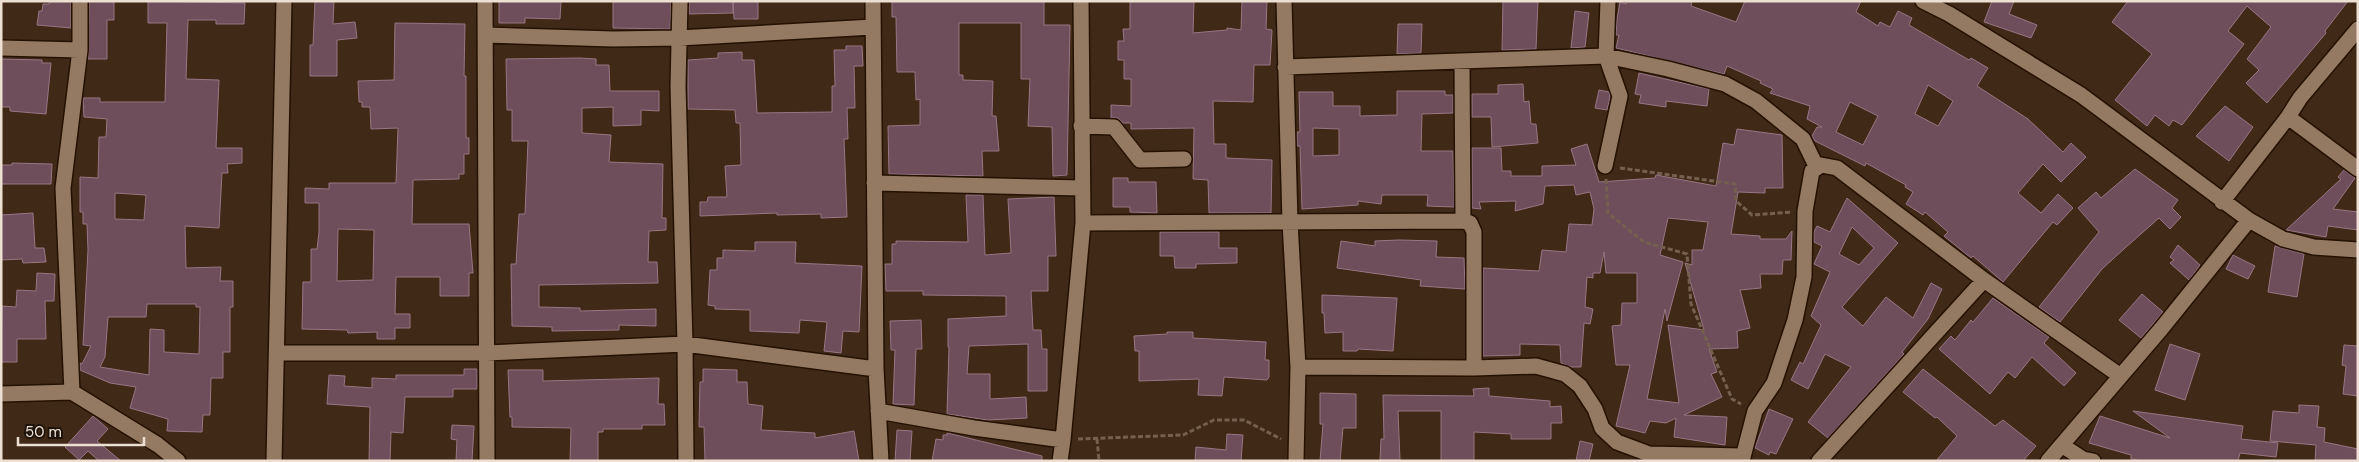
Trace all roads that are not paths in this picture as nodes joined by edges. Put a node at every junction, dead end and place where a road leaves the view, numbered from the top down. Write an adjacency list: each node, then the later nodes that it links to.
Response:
1 (80, 1): 16 (street)
2 (284, 1): 36 (street)
3 (484, 1): 13 (street)
4 (680, 1): 14 (street)
5 (873, 1): 11 (street)
6 (1081, 1): 21 (street)
7 (1284, 1): 19 (street)
8 (1608, 1): 17 (street)
9 (1923, 1): 10 (street)
10 (1950, 8): 28 (street)
11 (873, 27): 14 (street); 26 (street)
12 (2358, 29): 20 (street)
13 (485, 35): 14 (street); 37 (street)
14 (679, 38): 35 (street)
15 (1, 48): 16 (street)
16 (80, 50): 42 (street)
17 (1606, 56): 18 (street); 23 (street); 24 (street)
18 (1462, 62): 19 (street); 30 (street)
19 (1285, 68): 31 (street)
20 (2288, 117): 25 (street); 28 (street)
21 (1081, 126): 22 (street); 27 (street)
22 (1184, 159)
23 (1605, 166)
24 (1817, 168): 34 (street); 48 (street)
25 (2358, 169)
26 (874, 184): 27 (street); 40 (street)
27 (1081, 188): 32 (street)
28 (2222, 202): 29 (street)
29 (2249, 220): 33 (street); 41 (street)
30 (1463, 221): 31 (street); 39 (street)
31 (1290, 222): 32 (street); 38 (street)
32 (1082, 224): 45 (street)
33 (2358, 250)
34 (1984, 280): 41 (street); 55 (street)
35 (685, 344): 37 (street); 40 (street); 52 (street)
36 (277, 353): 37 (street); 50 (street)
37 (486, 353): 51 (street)
38 (1298, 367): 39 (street); 47 (street)
39 (1474, 368): 48 (street)
40 (876, 369): 44 (street)
41 (2119, 375): 46 (street)
42 (72, 392): 43 (street); 49 (street)
43 (1, 394)
44 (878, 411): 45 (street); 53 (street)
45 (1063, 440): 54 (street)
46 (2063, 446): 56 (street); 57 (street)
47 (1296, 454)
48 (1743, 458)
49 (178, 461)
50 (274, 461)
51 (486, 461)
52 (686, 461)
53 (881, 461)
54 (1060, 461)
55 (1819, 461)
56 (2048, 461)
57 (2093, 461)

